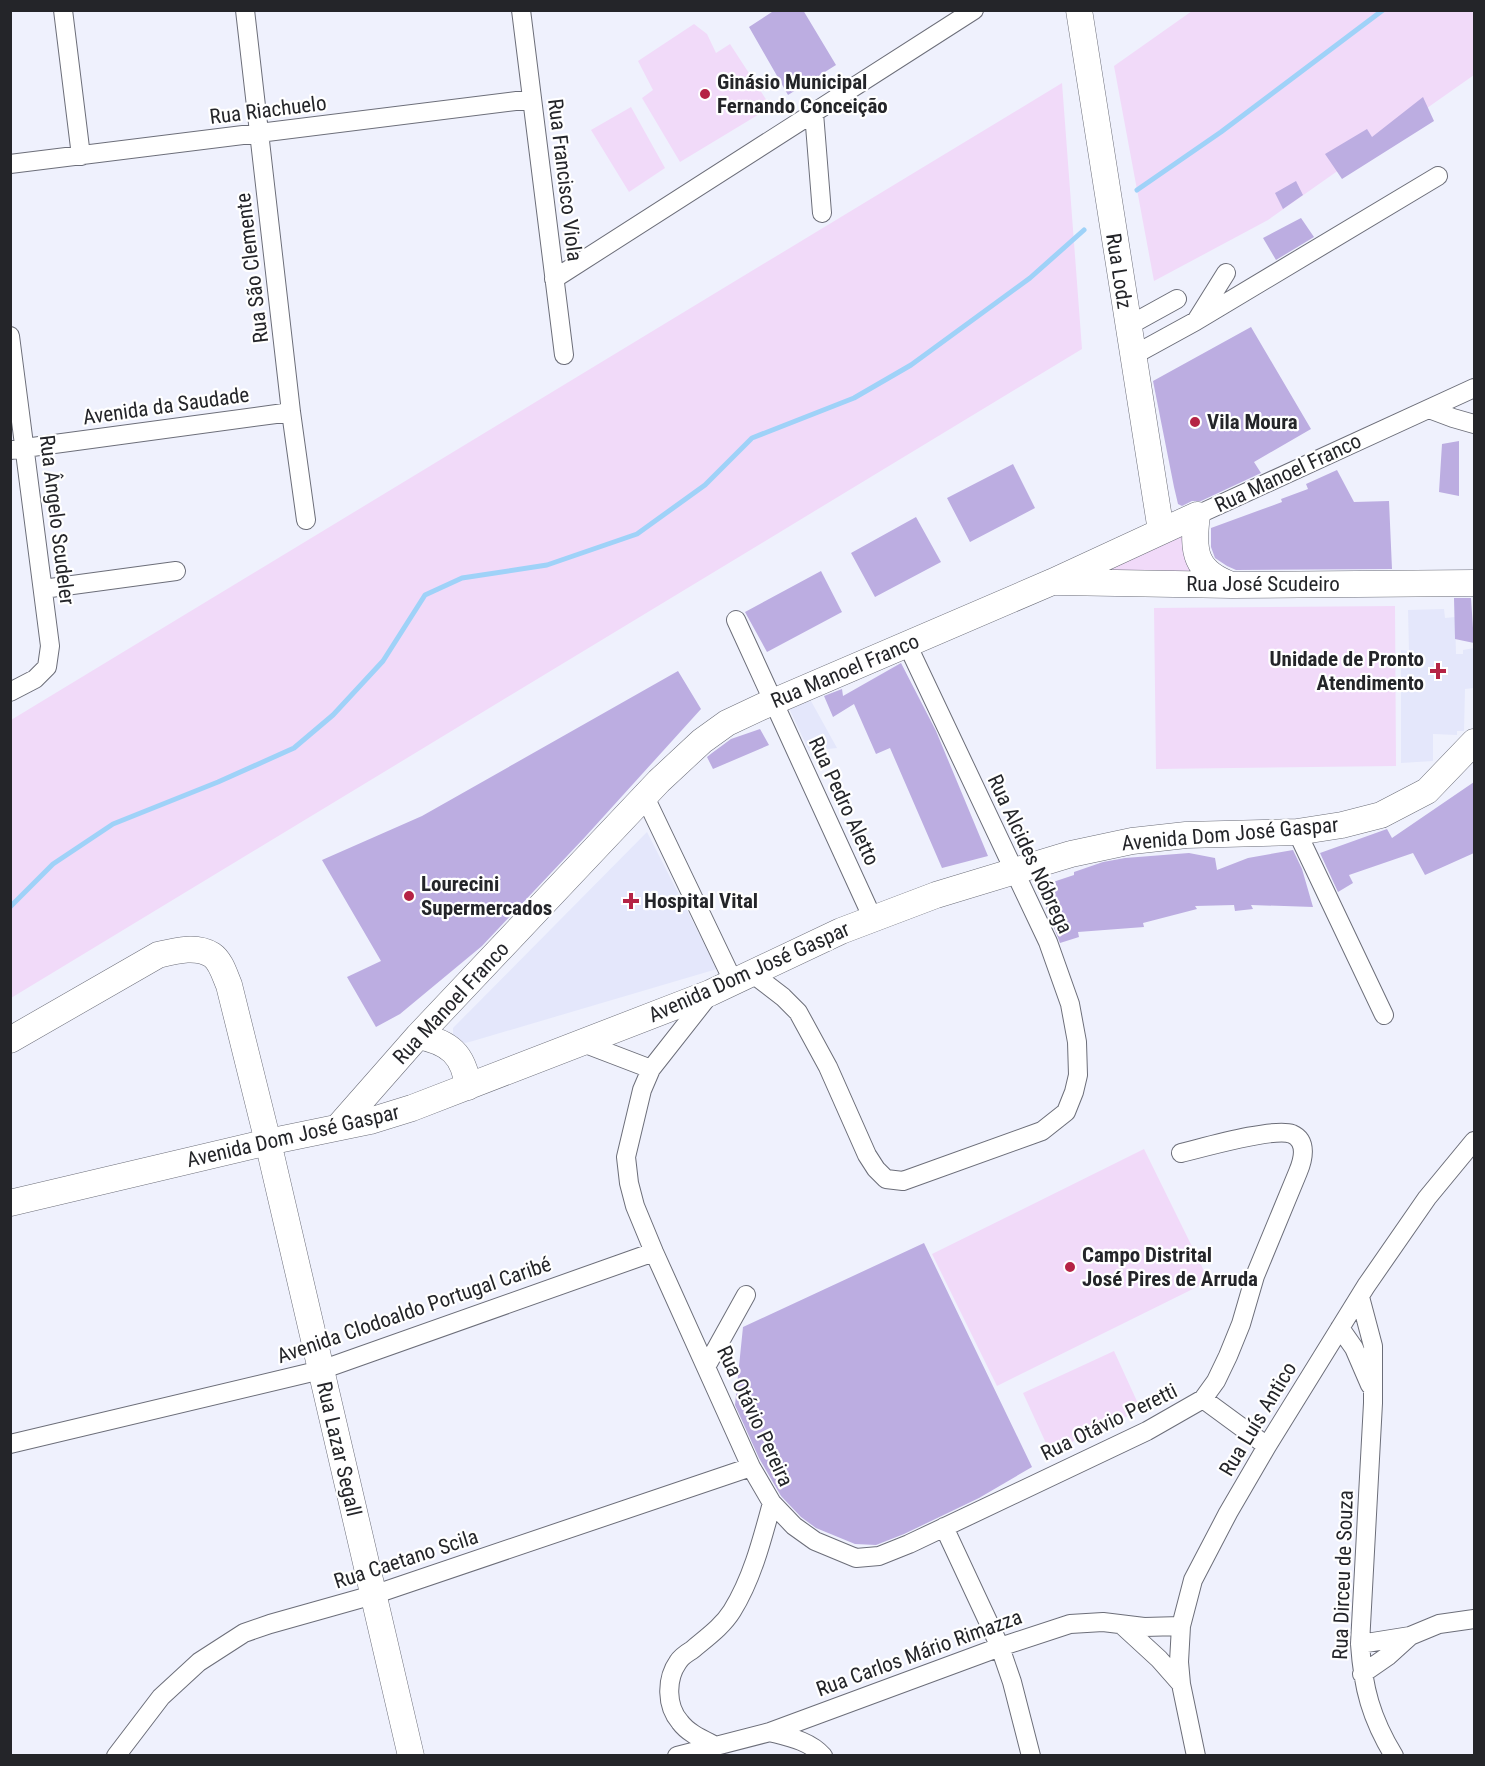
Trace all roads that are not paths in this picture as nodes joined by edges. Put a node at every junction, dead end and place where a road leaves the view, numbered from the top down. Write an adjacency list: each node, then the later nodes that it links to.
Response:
1 (63, 10): 9 (street)
2 (245, 10): 8 (street, Rua São Clemente)
3 (521, 10): 6 (street, Rua Francisco Viola)
4 (974, 10): 7 (street)
5 (1079, 10): 17 (street, Rua Lodz)
6 (532, 99): 8 (street, Rua Riachuelo); 14 (street, Rua Francisco Viola)
7 (813, 113): 12 (street); 14 (street)
8 (259, 134): 9 (street, Rua Riachuelo); 23 (street, Rua São Clemente)
9 (81, 156): 10 (street, Rua Riachuelo)
10 (10, 164)
11 (1438, 176): 16 (street)
12 (822, 213)
13 (1226, 273): 16 (street)
14 (554, 279): 19 (street, Rua Francisco Viola)
15 (1177, 299): 17 (street)
16 (1196, 321): 20 (street)
17 (1128, 326): 20 (street, Rua Lodz)
18 (10, 336): 25 (street, Rua Ângelo Scudeler)
19 (564, 355)
20 (1134, 355): 28 (street, Rua Lodz)
21 (1474, 388): 22 (street, Rua Manoel Franco)
22 (1429, 409): 24 (street); 26 (street, Rua Manoel Franco)
23 (291, 411): 25 (street, Avenida da Saudade); 27 (street, Rua São Clemente)
24 (1474, 424)
25 (18, 449): 33 (street, Rua Ângelo Scudeler)
26 (1197, 515): 28 (street, Rua Manoel Franco); 32 (street)
27 (306, 520)
28 (1161, 531): 30 (street, Rua Manoel Franco)
29 (176, 570): 33 (street)
30 (1052, 582): 32 (street, Rua José Scudeiro); 35 (street, Rua Manoel Franco)
31 (1474, 583): 32 (street, Rua José Scudeiro)
32 (1232, 585)
33 (43, 589): 36 (street, Rua Ângelo Scudeler)
34 (736, 620): 37 (street, Rua Pedro Aletto)
35 (907, 644): 37 (street, Rua Manoel Franco); 41 (street, Rua Alcides Nóbrega)
36 (10, 692)
37 (773, 701): 39 (street, Rua Manoel Franco); 42 (street, Rua Pedro Aletto)
38 (1474, 742): 40 (street, Avenida Dom José Gaspar)
39 (645, 797): 43 (street); 46 (street, Rua Manoel Franco)
40 (1297, 832): 41 (street, Avenida Dom José Gaspar); 45 (street)
41 (1013, 872): 42 (street, Avenida Dom José Gaspar); 43 (street, Rua Alcides Nóbrega)
42 (873, 919): 43 (street, Avenida Dom José Gaspar)
43 (743, 979): 44 (street, Avenida Dom José Gaspar)
44 (710, 993): 48 (street, Avenida Dom José Gaspar); 50 (street, Rua Otávio Pereira)
45 (1384, 1015)
46 (418, 1036): 49 (street, Rua Manoel Franco); 51 (street)
47 (10, 1040): 54 (street, Rua Lazar Segall)
48 (583, 1043): 50 (street); 51 (street, Avenida Dom José Gaspar)
49 (393, 1065): 52 (street); 53 (street, Rua Manoel Franco)
50 (651, 1069): 58 (street, Rua Otávio Pereira)
51 (468, 1087): 52 (street, Avenida Dom José Gaspar)
52 (412, 1108): 53 (street, Avenida Dom José Gaspar)
53 (338, 1127): 54 (street, Avenida Dom José Gaspar)
54 (268, 1142): 57 (street, Avenida Dom José Gaspar); 63 (street, Rua Lazar Segall)
55 (1474, 1142): 60 (street, Rua Luís Antico)
56 (1181, 1153): 65 (street, Rua Otávio Peretti)
57 (10, 1203)
58 (654, 1252): 62 (street, Rua Otávio Pereira); 63 (street, Avenida Clodoaldo Portugal Caribé)
59 (746, 1295): 62 (street)
60 (1360, 1297): 61 (street, Rua Luís Antico); 64 (street, Rua Dirceu de Souza)
61 (1340, 1328): 64 (street, Rua Dirceu de Souza); 67 (street, Rua Luís Antico)
62 (706, 1367): 68 (street, Rua Otávio Pereira)
63 (321, 1370): 66 (street, Avenida Clodoaldo Portugal Caribé); 71 (street, Rua Lazar Segall)
64 (1372, 1390): 76 (street, Rua Dirceu de Souza)
65 (1203, 1400): 67 (street); 70 (street, Rua Otávio Peretti)
66 (10, 1444)
67 (1267, 1446): 74 (street, Rua Luís Antico)
68 (751, 1467): 69 (street, Rua Otávio Pereira); 71 (street, Rua Caetano Scila)
69 (772, 1503): 70 (street, Rua Otávio Peretti); 81 (street, Rua Otávio Pereira)
70 (944, 1527): 77 (street)
71 (373, 1595): 82 (street, Rua Caetano Scila); 83 (street, Rua Lazar Segall)
72 (1474, 1619): 75 (street)
73 (1122, 1625): 74 (street, Rua Carlos Mário Rimazza); 77 (street, Rua Carlos Mário Rimazza); 79 (street)
74 (1181, 1626): 79 (street, Rua Luís Antico)
75 (1410, 1636): 76 (street); 78 (street)
76 (1360, 1644): 78 (street, Rua Dirceu de Souza)
77 (1000, 1647): 80 (street, Rua Carlos Mário Rimazza); 86 (street)
78 (1362, 1674): 88 (street, Rua Dirceu de Souza)
79 (1181, 1684): 87 (street, Rua Luís Antico)
80 (770, 1732): 81 (street, Rua Carlos Mário Rimazza); 85 (street)
81 (714, 1745): 84 (street, Rua Carlos Mário Rimazza)
82 (116, 1755)
83 (411, 1755)
84 (677, 1755)
85 (823, 1755)
86 (1031, 1755)
87 (1196, 1755)
88 (1394, 1755)

